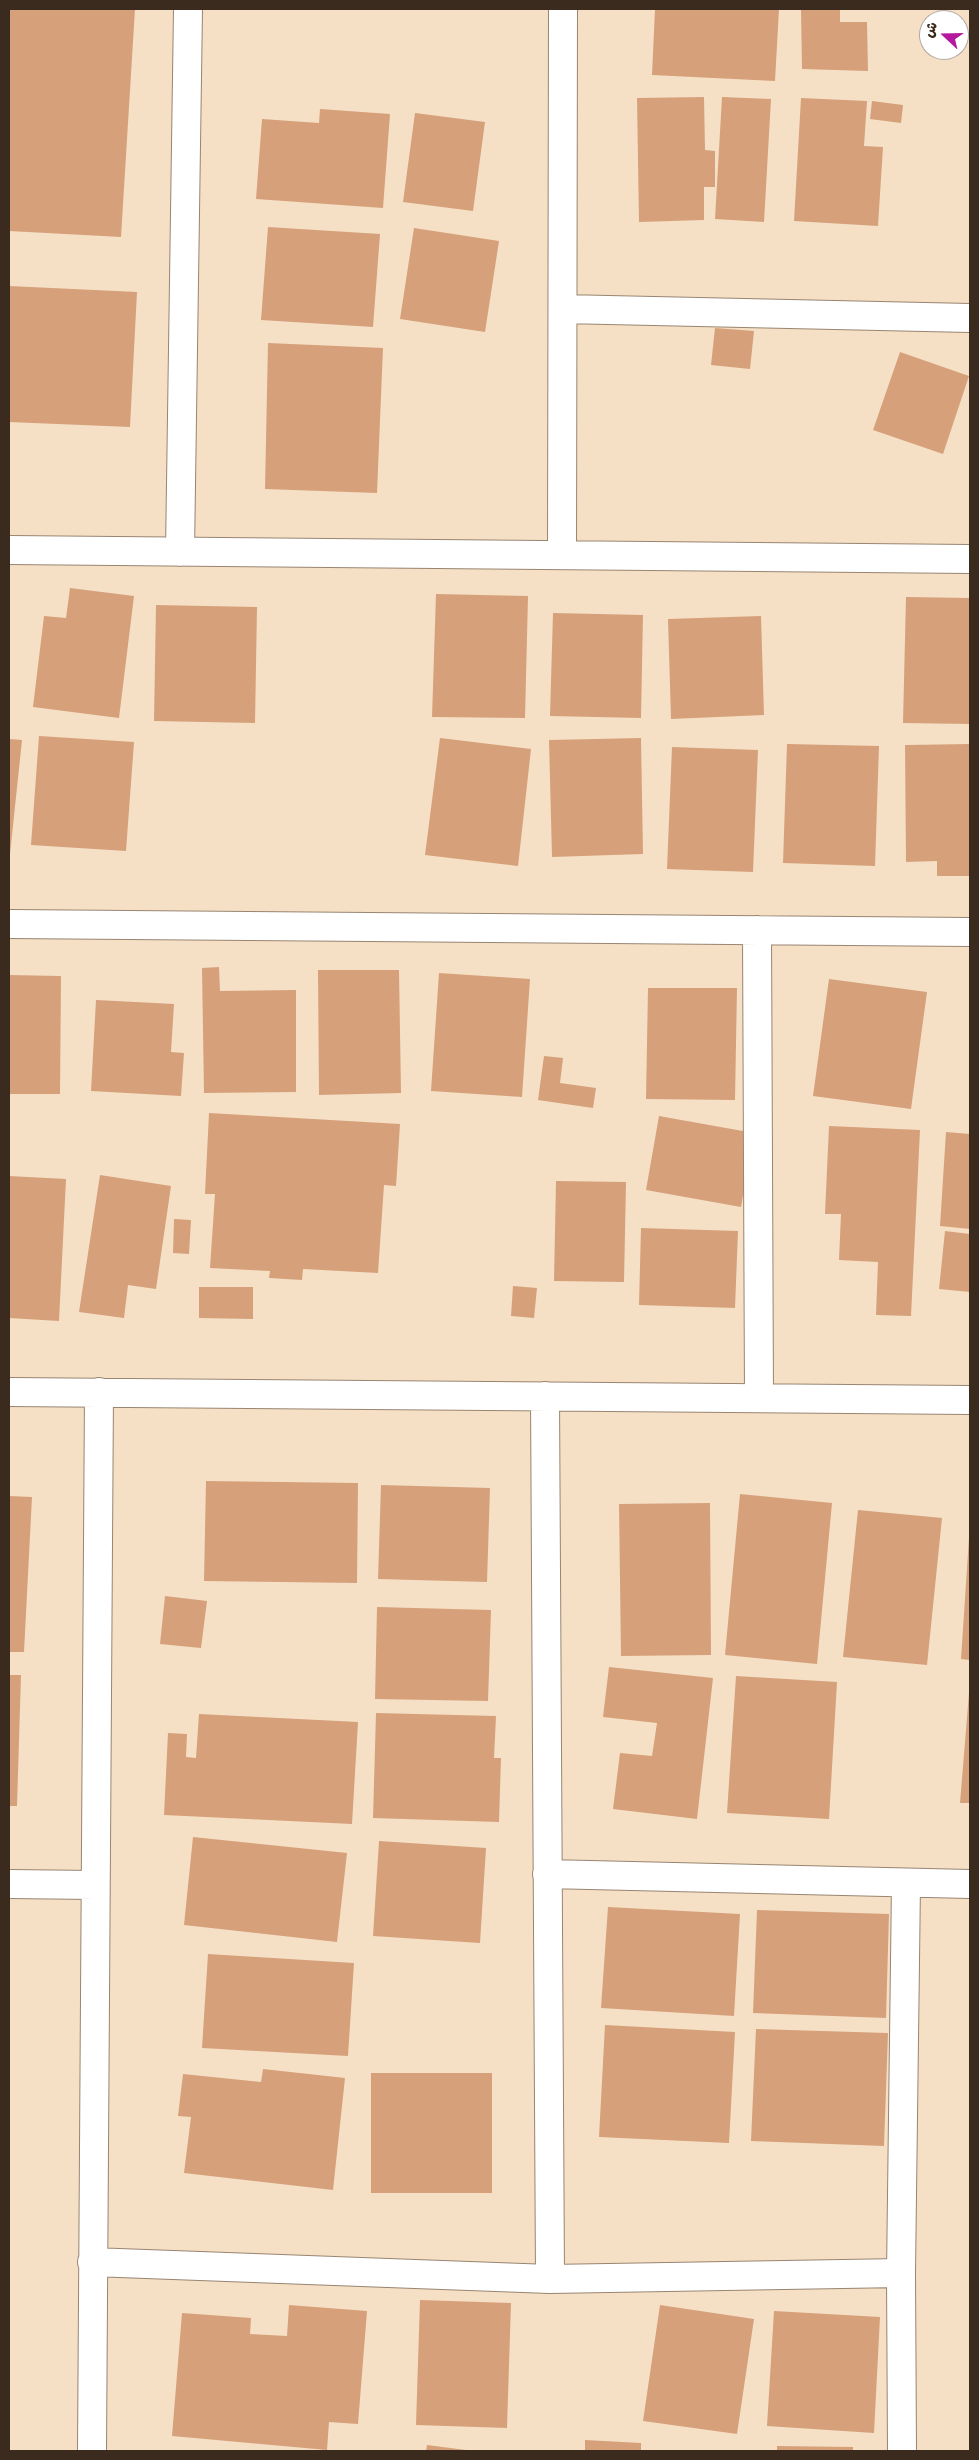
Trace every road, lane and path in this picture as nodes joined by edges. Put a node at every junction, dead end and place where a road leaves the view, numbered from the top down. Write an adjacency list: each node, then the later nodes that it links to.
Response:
1 (188, 9): 6 (street)
2 (563, 9): 3 (street)
3 (563, 309): 4 (street); 7 (street)
4 (970, 318)
5 (9, 550): 6 (street)
6 (180, 552): 7 (street)
7 (562, 555): 8 (street)
8 (970, 558)
9 (9, 924): 10 (street)
10 (757, 930): 11 (street); 15 (street)
11 (970, 932)
12 (9, 1392): 13 (street)
13 (99, 1392): 14 (street); 21 (street)
14 (545, 1396): 15 (street); 17 (street)
15 (759, 1398): 16 (street)
16 (970, 1400)
17 (547, 1874): 18 (street); 24 (street)
18 (906, 1882): 20 (street); 23 (street)
19 (9, 1884): 21 (street)
20 (970, 1884)
21 (96, 1885): 22 (street)
22 (92, 2262): 24 (street); 25 (street)
23 (901, 2273): 24 (street); 26 (street)
24 (550, 2279)
25 (92, 2451)
26 (902, 2451)

